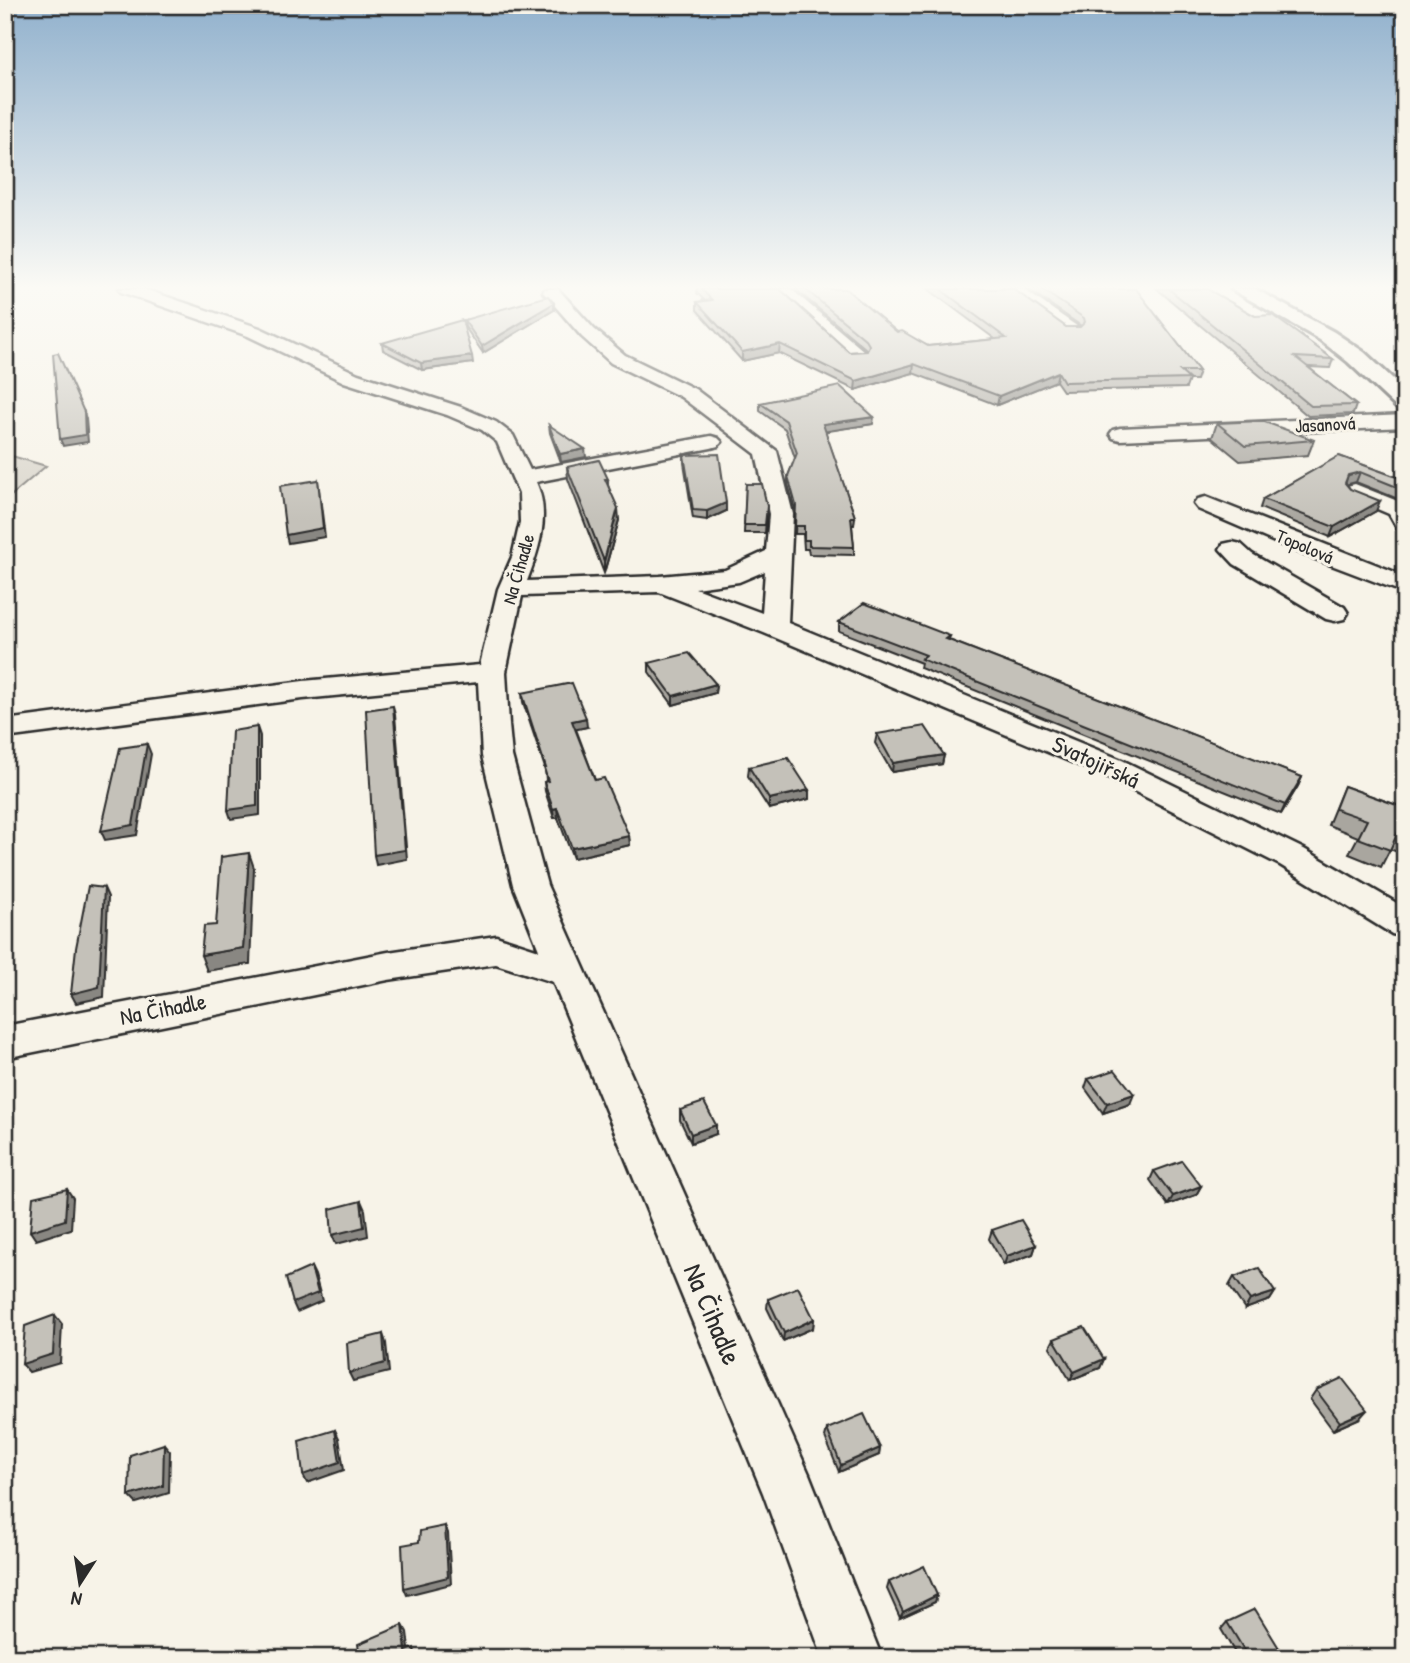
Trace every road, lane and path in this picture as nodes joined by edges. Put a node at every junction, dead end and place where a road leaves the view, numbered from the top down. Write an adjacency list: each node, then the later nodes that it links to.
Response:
1 (327, 367): 8 (street, Na Čihadle)
2 (634, 367): 13 (street)
3 (1366, 367): 4 (main road)
4 (1405, 403)
5 (1405, 421): 6 (street, Jasanová)
6 (1120, 434)
7 (711, 442): 8 (street)
8 (523, 478): 16 (street, Na Čihadle)
9 (1356, 491): 11 (street)
10 (1206, 504): 12 (street, Topolová)
11 (1405, 523)
12 (1293, 541): 15 (street, Topolová); 17 (street)
13 (779, 555): 14 (street, Svatojiřská); 18 (street)
14 (660, 584): 16 (street, Svatojiřská); 18 (street, Svatojiřská)
15 (1405, 585)
16 (511, 589): 19 (street, Na Čihadle)
17 (1335, 613)
18 (774, 628): 21 (street, Svatojiřská)
19 (492, 672): 20 (street); 22 (street, Na Čihadle)
20 (5, 729)
21 (1405, 925)
22 (568, 973): 23 (street, Na Čihadle); 24 (street, Na Čihadle)
23 (5, 1042)
24 (853, 1658)

